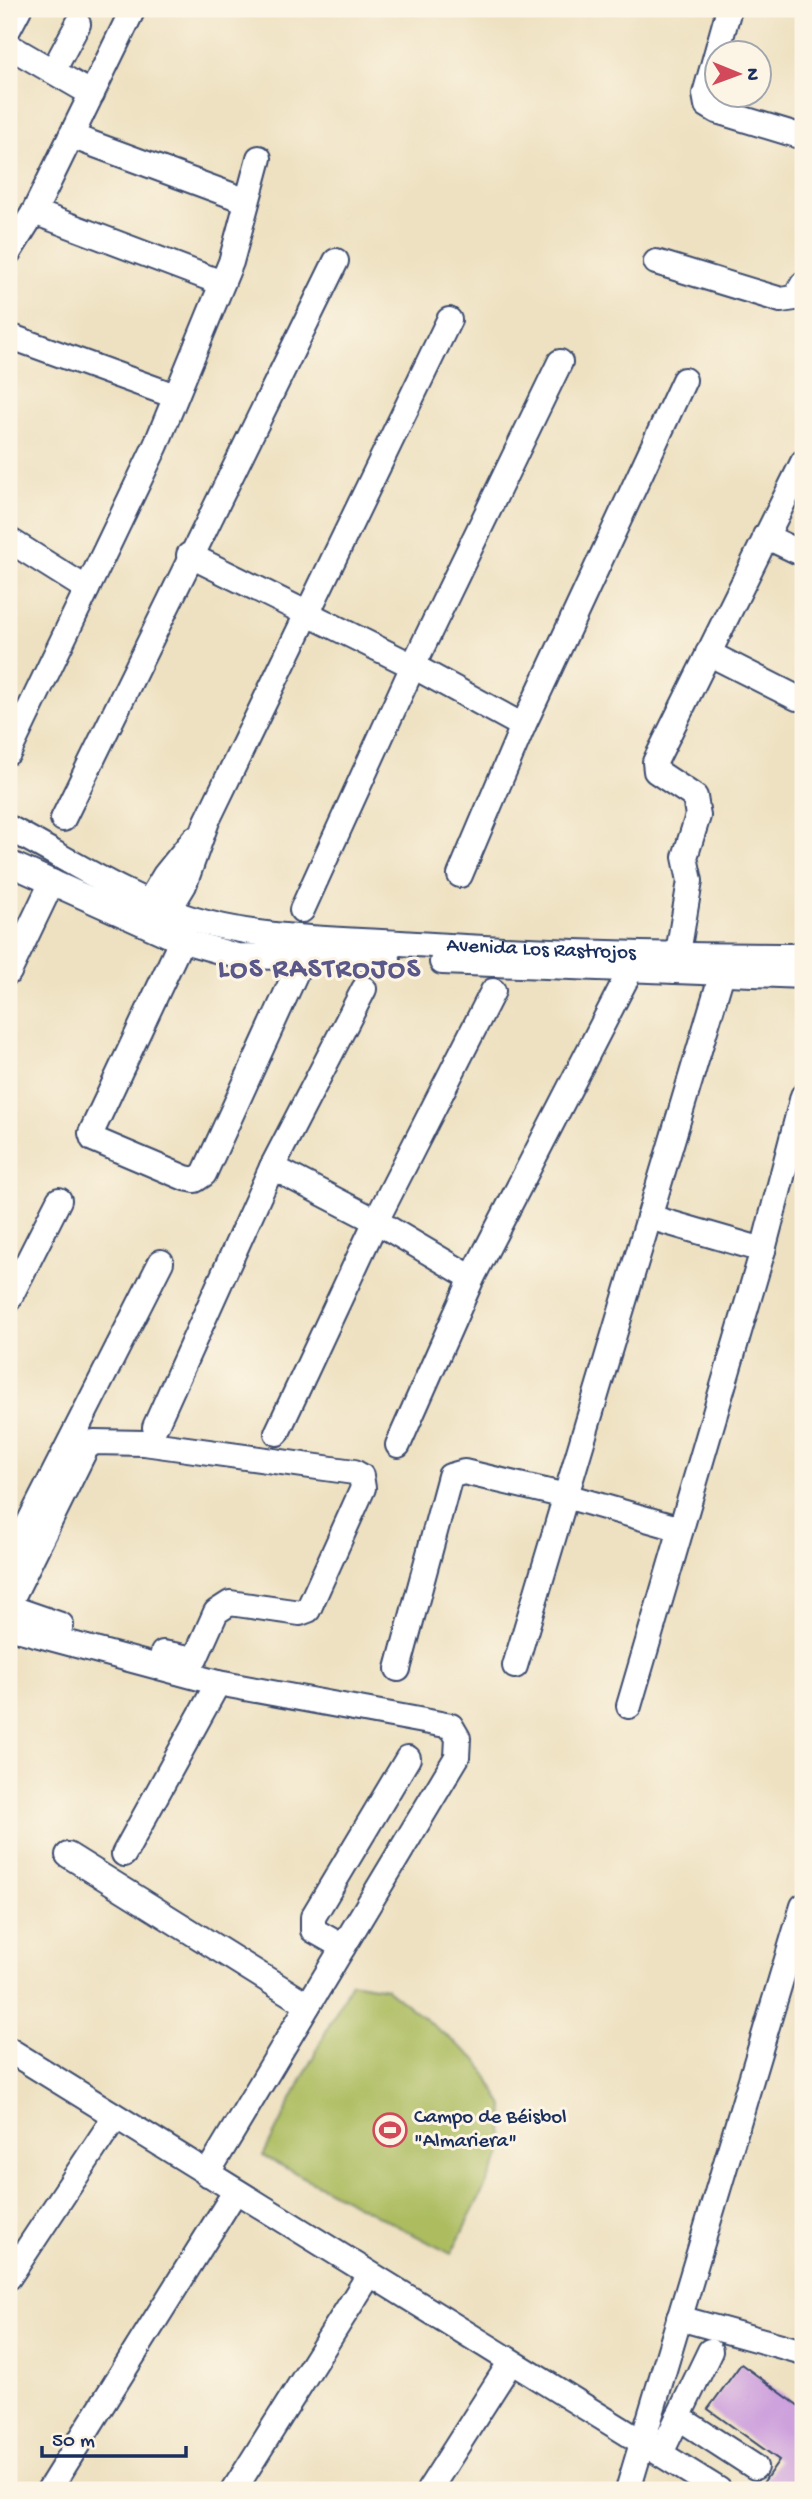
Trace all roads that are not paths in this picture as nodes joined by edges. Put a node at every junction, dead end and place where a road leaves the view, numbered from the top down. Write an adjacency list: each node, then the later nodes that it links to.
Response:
1 (19, 9): 5 (street)
2 (132, 9): 8 (street)
3 (729, 9): 10 (street)
4 (78, 24): 7 (street)
5 (9, 28)
6 (9, 46): 7 (street)
7 (53, 71): 8 (street)
8 (92, 94): 9 (street)
9 (71, 136): 12 (street); 13 (street)
10 (803, 136)
11 (259, 158): 12 (street)
12 (247, 201): 17 (street)
13 (34, 212): 14 (street); 17 (street)
14 (10, 248)
15 (336, 261): 28 (street)
16 (656, 262): 18 (street)
17 (222, 283): 23 (street)
18 (803, 284)
19 (449, 320): 30 (street)
20 (9, 336): 23 (street)
21 (560, 362): 32 (street)
22 (684, 380): 35 (street)
23 (175, 396): 29 (street)
24 (803, 462): 25 (street)
25 (765, 536): 27 (street); 31 (street)
26 (9, 540): 29 (street)
27 (803, 554)
28 (189, 555): 30 (street); 37 (street)
29 (87, 589): 34 (street)
30 (309, 615): 32 (street); 43 (street)
31 (708, 653): 33 (street); 47 (street)
32 (413, 666): 35 (street); 42 (street)
33 (797, 698)
34 (15, 723): 36 (street)
35 (523, 726): 40 (street)
36 (9, 752)
37 (63, 819)
38 (9, 828): 43 (street, Avenida Los Rastrojos)
39 (9, 863): 41 (street, Avenida Los Rastrojos)
40 (460, 875)
41 (52, 882): 43 (street, Avenida Los Rastrojos); 49 (street)
42 (302, 910)
43 (163, 920): 45 (street, Avenida Los Rastrojos); 45 (street); 46 (street, Avenida Los Rastrojos)
44 (803, 956): 48 (street, Avenida Los Rastrojos)
45 (302, 958): 46 (street, Avenida Los Rastrojos)
46 (632, 962): 47 (street, Avenida Los Rastrojos); 60 (street)
47 (676, 963): 48 (street, Avenida Los Rastrojos)
48 (724, 965): 50 (street, Avenida Los Rastrojos); 56 (street)
49 (9, 972)
50 (803, 976)
51 (364, 989): 54 (street)
52 (493, 991): 57 (street)
53 (803, 1096): 58 (street)
54 (272, 1167): 57 (street); 62 (street)
55 (59, 1200): 61 (street)
56 (649, 1217): 58 (street); 65 (street)
57 (376, 1221): 60 (street); 63 (street)
58 (762, 1250): 66 (street)
59 (161, 1262): 67 (street)
60 (472, 1279): 64 (street)
61 (9, 1299)
62 (155, 1427)
63 (276, 1433)
64 (398, 1445)
65 (566, 1496): 66 (street); 70 (street); 71 (street)
66 (681, 1529): 73 (street)
67 (9, 1562)
68 (9, 1605): 68 (street)
69 (9, 1627): 72 (street)
70 (515, 1667)
71 (398, 1669)
72 (218, 1683): 75 (street); 78 (street)
73 (629, 1706)
74 (408, 1758): 78 (street)
75 (124, 1854)
76 (68, 1855): 79 (street)
77 (803, 1906): 86 (street)
78 (343, 1947): 79 (street)
79 (308, 2005): 82 (street)
80 (9, 2050): 81 (street)
81 (115, 2117): 82 (street); 85 (street)
82 (207, 2174): 83 (street)
83 (234, 2192): 84 (street); 93 (street)
84 (369, 2275): 89 (street); 94 (street)
85 (9, 2277)
86 (679, 2318): 88 (street); 91 (street)
87 (710, 2351): 90 (street)
88 (803, 2352)
89 (510, 2363): 91 (street); 95 (street)
90 (678, 2417): 91 (street); 92 (street)
91 (651, 2447): 96 (street); 97 (street)
92 (755, 2467)
93 (48, 2490)
94 (234, 2490)
95 (429, 2490)
96 (628, 2490)
97 (719, 2490)

